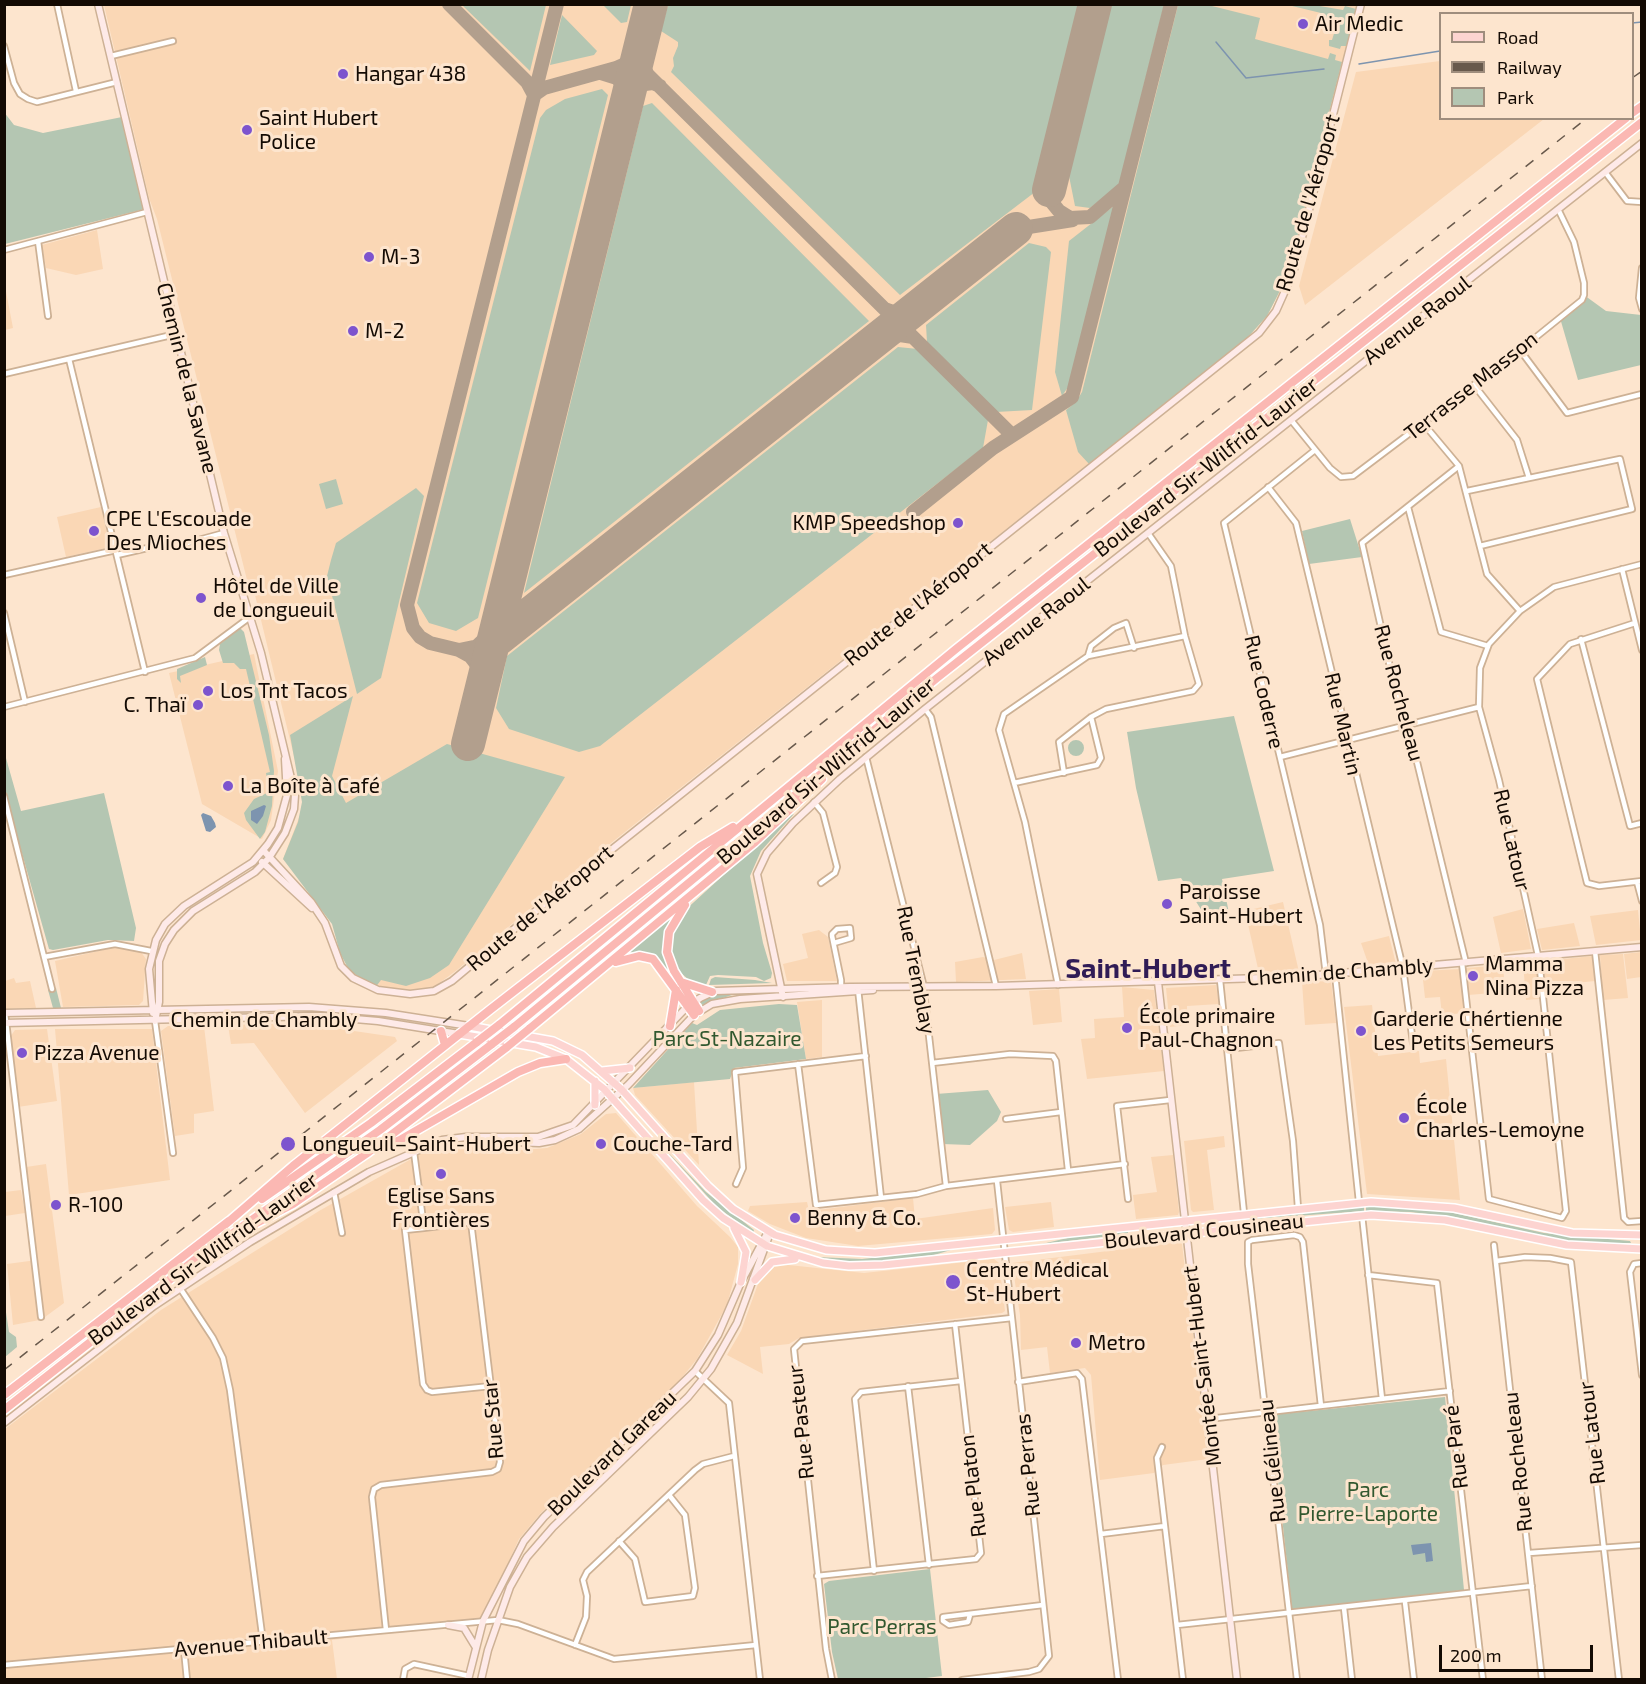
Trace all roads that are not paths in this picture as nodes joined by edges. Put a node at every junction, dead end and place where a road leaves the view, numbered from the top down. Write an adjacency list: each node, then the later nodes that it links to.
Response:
1 (57, 4): 8 (street)
2 (98, 4): 6 (street, Chemin de la Savane)
3 (1361, 4): 78 (street, Route de l'Aéroport)
4 (173, 41): 6 (street)
5 (4, 46): 8 (street)
6 (111, 56): 7 (street, Chemin de la Savane)
7 (117, 82): 8 (street); 15 (street, Chemin de la Savane)
8 (75, 91)
9 (1623, 120): 68 (highway, Boulevard Sir-Wilfrid-Laurier)
10 (1641, 122): 60 (highway, Boulevard Sir-Wilfrid-Laurier)
11 (1641, 143): 12 (street, Avenue Raoul)
12 (1605, 171): 13 (street); 14 (street, Avenue Raoul)
13 (1641, 202)
14 (1558, 209): 22 (street, Terrasse Masson); 27 (street, Avenue Raoul)
15 (147, 212): 16 (street); 21 (street, Chemin de la Savane)
16 (38, 241): 17 (street); 20 (street)
17 (4, 250)
18 (1641, 268): 19 (street)
19 (1641, 309)
20 (48, 316)
21 (176, 334): 23 (street); 35 (street, Chemin de la Savane)
22 (1520, 350): 25 (street, Terrasse Masson); 26 (street)
23 (69, 359): 24 (street); 38 (street)
24 (4, 374)
25 (1474, 385): 28 (street, Terrasse Masson); 31 (street)
26 (1641, 394)
27 (1291, 420): 29 (street, Terrasse Masson); 36 (street, Avenue Raoul)
28 (1424, 423): 29 (street, Terrasse Masson); 30 (street)
29 (1316, 450): 32 (street, Rue Coderre)
30 (1459, 466): 33 (street); 34 (street, Rue Rocheleau)
31 (1529, 478): 33 (street); 37 (street)
32 (1268, 487): 59 (street, Rue Martin); 63 (street, Rue Coderre)
33 (1467, 491): 37 (street)
34 (1408, 507): 48 (street); 58 (street, Rue Rocheleau)
35 (224, 533): 38 (street); 44 (street, Chemin de la Savane)
36 (1148, 533): 46 (street); 56 (street, Avenue Raoul)
37 (1480, 546): 42 (street)
38 (116, 553): 41 (street); 52 (street)
39 (1641, 564): 40 (street, Rue Latour)
40 (1622, 570): 42 (street, Rue Latour); 45 (street)
41 (4, 575)
42 (1520, 611): 48 (street, Rue Latour)
43 (4, 613): 53 (street)
44 (250, 617): 52 (street); 61 (street, Chemin de la Savane)
45 (1635, 623): 47 (street); 50 (street)
46 (1185, 636): 49 (street); 57 (street)
47 (1581, 639): 69 (street); 74 (street)
48 (1488, 646): 55 (street, Rue Latour)
49 (1134, 648): 51 (street); 51 (street)
50 (1641, 650)
51 (1088, 656): 65 (street)
52 (145, 672): 53 (street)
53 (25, 702): 54 (street)
54 (4, 707)
55 (1479, 707): 58 (street); 83 (street, Rue Latour)
56 (925, 709): 62 (street, Avenue Raoul); 94 (street)
57 (1091, 717): 64 (street); 64 (street)
58 (1408, 725): 59 (street); 85 (street, Rue Rocheleau)
59 (1347, 741): 63 (street); 87 (street, Rue Martin)
60 (851, 748): 76 (highway); 159 (highway, Boulevard Sir-Wilfrid-Laurier, bridge)
61 (284, 749): 70 (street, Chemin de la Savane); 72 (street, Chemin de la Savane)
62 (866, 757): 67 (street, Avenue Raoul); 96 (street, Rue Tremblay)
63 (1280, 757): 89 (street, Rue Coderre)
64 (1064, 773): 65 (street)
65 (1014, 783): 92 (street)
66 (4, 796): 84 (street)
67 (814, 802): 75 (street); 97 (street, Avenue Raoul)
68 (755, 814): 108 (highway); 149 (highway, Boulevard Sir-Wilfrid-Laurier, bridge)
69 (1641, 823)
70 (263, 850): 71 (street, Chemin de la Savane); 72 (street, Route de l'Aéroport)
71 (258, 857): 73 (street, Route de l'Aéroport); 81 (street, Chemin de la Savane)
72 (269, 858): 73 (street, Chemin de la Savane); 78 (street, Route de l'Aéroport)
73 (264, 864): 78 (street, Route de l'Aéroport); 103 (street, Chemin de la Savane)
74 (1640, 881): 77 (street)
75 (821, 883)
76 (690, 897): 86 (highway); 93 (highway)
77 (1641, 901)
78 (317, 912)
79 (834, 943): 79 (street); 95 (street)
80 (1641, 947): 82 (street, Chemin de Chambly)
81 (152, 951): 84 (street); 103 (street, Chemin de la Savane)
82 (1595, 951): 83 (street, Chemin de Chambly); 148 (street)
83 (1538, 956): 85 (street, Chemin de Chambly); 146 (street, Rue Latour)
84 (44, 957): 98 (street)
85 (1464, 963): 87 (street, Chemin de Chambly); 146 (street, Rue Rocheleau)
86 (610, 965): 93 (highway); 133 (highway, bridge)
87 (1403, 968): 88 (street, Chemin de Chambly); 112 (street, Rue Martin)
88 (1335, 974): 89 (street, Chemin de Chambly); 142 (street)
89 (1326, 975): 90 (street, Chemin de Chambly)
90 (1220, 980): 91 (street, Chemin de Chambly); 114 (street)
91 (1158, 982): 92 (street, Chemin de Chambly); 126 (street, Montée Saint-Hubert)
92 (1058, 985): 94 (street, Chemin de Chambly)
93 (678, 986): 100 (highway); 102 (highway); 109 (highway)
94 (996, 986): 96 (street, Chemin de Chambly)
95 (842, 987): 97 (street, Chemin de Chambly); 99 (street, Chemin de Chambly)
96 (923, 987): 99 (street, Chemin de Chambly); 117 (street, Rue Tremblay)
97 (782, 988): 100 (street, Chemin de Chambly); 101 (street)
98 (52, 989)
99 (858, 989): 101 (street, Chemin de Chambly); 115 (street)
100 (712, 992): 102 (street, Chemin de Chambly)
101 (783, 998): 105 (street, Chemin de Chambly)
102 (690, 1005): 105 (highway); 109 (street, Chemin de Chambly)
103 (154, 1010): 104 (street, Chemin de Chambly); 106 (street, Chemin de la Savane); 108 (street, Chemin de Chambly)
104 (5, 1013): 107 (street)
105 (697, 1013): 123 (street, Chemin de Chambly)
106 (155, 1021): 107 (street, Chemin de Chambly); 110 (street, Chemin de Chambly); 132 (street)
107 (5, 1023): 169 (street)
108 (469, 1026): 111 (highway); 120 (main road, Chemin de Chambly)
109 (670, 1026): 119 (street, Chemin de Chambly)
110 (441, 1031): 111 (street, Chemin de Chambly); 113 (highway)
111 (459, 1034): 113 (highway); 116 (main road, Chemin de Chambly)
112 (1413, 1043)
113 (445, 1045): 149 (highway)
114 (1228, 1049): 143 (street); 144 (street)
115 (866, 1056): 118 (street); 140 (street)
116 (566, 1059): 121 (main road, Chemin de Chambly); 133 (highway)
117 (932, 1063): 128 (street); 138 (street, Rue Tremblay)
118 (798, 1064): 137 (street); 140 (street)
119 (630, 1068): 120 (main road); 122 (street, Chemin de Chambly)
120 (602, 1071): 122 (main road, Chemin de Chambly)
121 (595, 1081): 124 (main road, Chemin de Chambly); 127 (main road)
122 (615, 1083): 123 (main road, Chemin de Chambly); 124 (street, Boulevard Sir-Wilfrid-Laurier)
123 (622, 1090): 125 (street, Boulevard Sir-Wilfrid-Laurier); 152 (main road, Boulevard Cousineau)
124 (607, 1093): 125 (main road, Chemin de Chambly); 127 (street, Boulevard Sir-Wilfrid-Laurier)
125 (613, 1099): 130 (street, Boulevard Sir-Wilfrid-Laurier); 150 (main road, Boulevard Cousineau)
126 (1170, 1100): 134 (street); 147 (street, Montée Saint-Hubert)
127 (595, 1105): 130 (street, Boulevard Sir-Wilfrid-Laurier)
128 (1061, 1112): 129 (street); 135 (street)
129 (1006, 1119)
130 (466, 1137): 131 (street, Boulevard Sir-Wilfrid-Laurier)
131 (414, 1152): 139 (street, Boulevard Sir-Wilfrid-Laurier); 151 (street)
132 (173, 1153)
133 (366, 1154): 159 (highway)
134 (1125, 1164): 135 (street); 141 (street)
135 (1068, 1170): 136 (street)
136 (997, 1181): 138 (street); 156 (street, Rue Perras)
137 (736, 1185)
138 (946, 1186): 140 (street)
139 (334, 1192): 153 (street); 168 (street, Boulevard Sir-Wilfrid-Laurier)
140 (881, 1198)
141 (1128, 1199)
142 (1359, 1202): 143 (main road, Boulevard Cousineau); 155 (main road, Boulevard Cousineau)
143 (1298, 1208): 144 (main road, Boulevard Cousineau)
144 (1244, 1213): 147 (main road, Boulevard Cousineau)
145 (1362, 1215): 154 (main road, Boulevard Cousineau); 160 (main road, Boulevard Cousineau); 165 (street)
146 (1565, 1215)
147 (1185, 1220): 154 (street, Montée Saint-Hubert); 156 (main road, Boulevard Cousineau)
148 (1641, 1221)
149 (226, 1224): 180 (highway, Boulevard Sir-Wilfrid-Laurier)
150 (732, 1226): 157 (main road, Boulevard Cousineau); 167 (main road)
151 (424, 1228): 177 (street, Rue Star); 177 (street)
152 (769, 1232): 156 (main road, Boulevard Cousineau); 157 (street, Boulevard Gareau)
153 (342, 1233)
154 (1186, 1233): 161 (main road, Boulevard Cousineau); 185 (street, Montée Saint-Hubert)
155 (1641, 1235)
156 (1003, 1239): 161 (street, Rue Perras)
157 (764, 1244): 162 (main road, Boulevard Cousineau); 166 (street, Boulevard Gareau); 167 (street, Boulevard Gareau)
158 (1494, 1245): 163 (street, Rue Rocheleau)
159 (214, 1246): 183 (highway, Boulevard Sir-Wilfrid-Laurier)
160 (1641, 1249)
161 (1004, 1252): 162 (main road, Boulevard Cousineau); 170 (street, Rue Perras)
162 (801, 1258): 166 (main road)
163 (1496, 1261): 194 (street, Rue Latour); 195 (street, Rue Rocheleau)
164 (1641, 1263): 173 (street)
165 (1368, 1275): 179 (street, Rue Paré); 181 (street)
166 (754, 1280): 174 (street, Boulevard Gareau)
167 (741, 1282): 172 (street, Boulevard Gareau)
168 (180, 1288): 186 (street, Boulevard Sir-Wilfrid-Laurier); 212 (street)
169 (41, 1317)
170 (1012, 1318): 171 (street, Rue Pasteur); 176 (street, Rue Perras)
171 (955, 1324): 175 (street, Rue Platon); 198 (street, Rue Pasteur)
172 (695, 1371): 174 (street); 208 (street, Boulevard Gareau)
173 (1641, 1375)
174 (704, 1379): 188 (street); 207 (street, Boulevard Gareau)
175 (961, 1381): 178 (street); 196 (street, Rue Platon)
176 (1018, 1382): 191 (street); 202 (street, Rue Perras)
177 (491, 1386): 211 (street, Rue Star)
178 (908, 1386): 196 (street); 197 (street)
179 (1450, 1391): 181 (street); 200 (street, Rue Paré)
180 (4, 1395)
181 (1382, 1399): 182 (street)
182 (1321, 1406): 184 (street); 184 (street, Rue Gélineau)
183 (4, 1410)
184 (1267, 1412): 185 (street); 204 (street, Rue Gélineau)
185 (1208, 1419): 206 (street, Montée Saint-Hubert)
186 (4, 1423)
187 (1162, 1447): 190 (street)
188 (734, 1456): 189 (street); 214 (street)
189 (669, 1495): 192 (street); 192 (street)
190 (1165, 1526): 191 (street); 210 (street)
191 (1101, 1534): 225 (street)
192 (619, 1541): 213 (street)
193 (1641, 1545): 194 (street)
194 (1606, 1549): 195 (street); 233 (street, Rue Latour)
195 (1528, 1553): 199 (street, Rue Rocheleau)
196 (929, 1565): 197 (street, Rue Platon)
197 (874, 1571): 198 (street, Rue Platon)
198 (818, 1576): 223 (street, Rue Pasteur)
199 (1532, 1586): 200 (street); 232 (street, Rue Rocheleau)
200 (1473, 1593): 201 (street); 231 (street, Rue Paré)
201 (1405, 1602): 203 (street); 230 (street)
202 (1044, 1605): 205 (street); 224 (street, Rue Perras)
203 (1344, 1608): 204 (street); 229 (street)
204 (1290, 1614): 206 (street); 228 (street, Rue Gélineau)
205 (970, 1615): 205 (street)
206 (1231, 1619): 210 (street); 227 (street, Montée Saint-Hubert)
207 (498, 1620): 208 (street, Avenue Thibault); 213 (street); 221 (street, Boulevard Gareau)
208 (483, 1621): 209 (street, Avenue Thibault); 215 (street, Boulevard Gareau)
209 (448, 1625): 211 (street, Avenue Thibault); 215 (street)
210 (1177, 1625): 226 (street)
211 (386, 1630): 212 (street, Avenue Thibault)
212 (263, 1642): 216 (street, Avenue Thibault)
213 (575, 1645): 214 (street)
214 (756, 1645): 222 (street)
215 (476, 1647): 218 (street, Boulevard Gareau)
216 (184, 1649): 217 (street, Avenue Thibault); 219 (street)
217 (4, 1665)
218 (469, 1678): 220 (street)
219 (188, 1680)
220 (403, 1680)
221 (481, 1680)
222 (760, 1680)
223 (832, 1680)
224 (962, 1680)
225 (1118, 1680)
226 (1182, 1680)
227 (1237, 1680)
228 (1297, 1680)
229 (1352, 1680)
230 (1414, 1680)
231 (1482, 1680)
232 (1542, 1680)
233 (1619, 1680)

